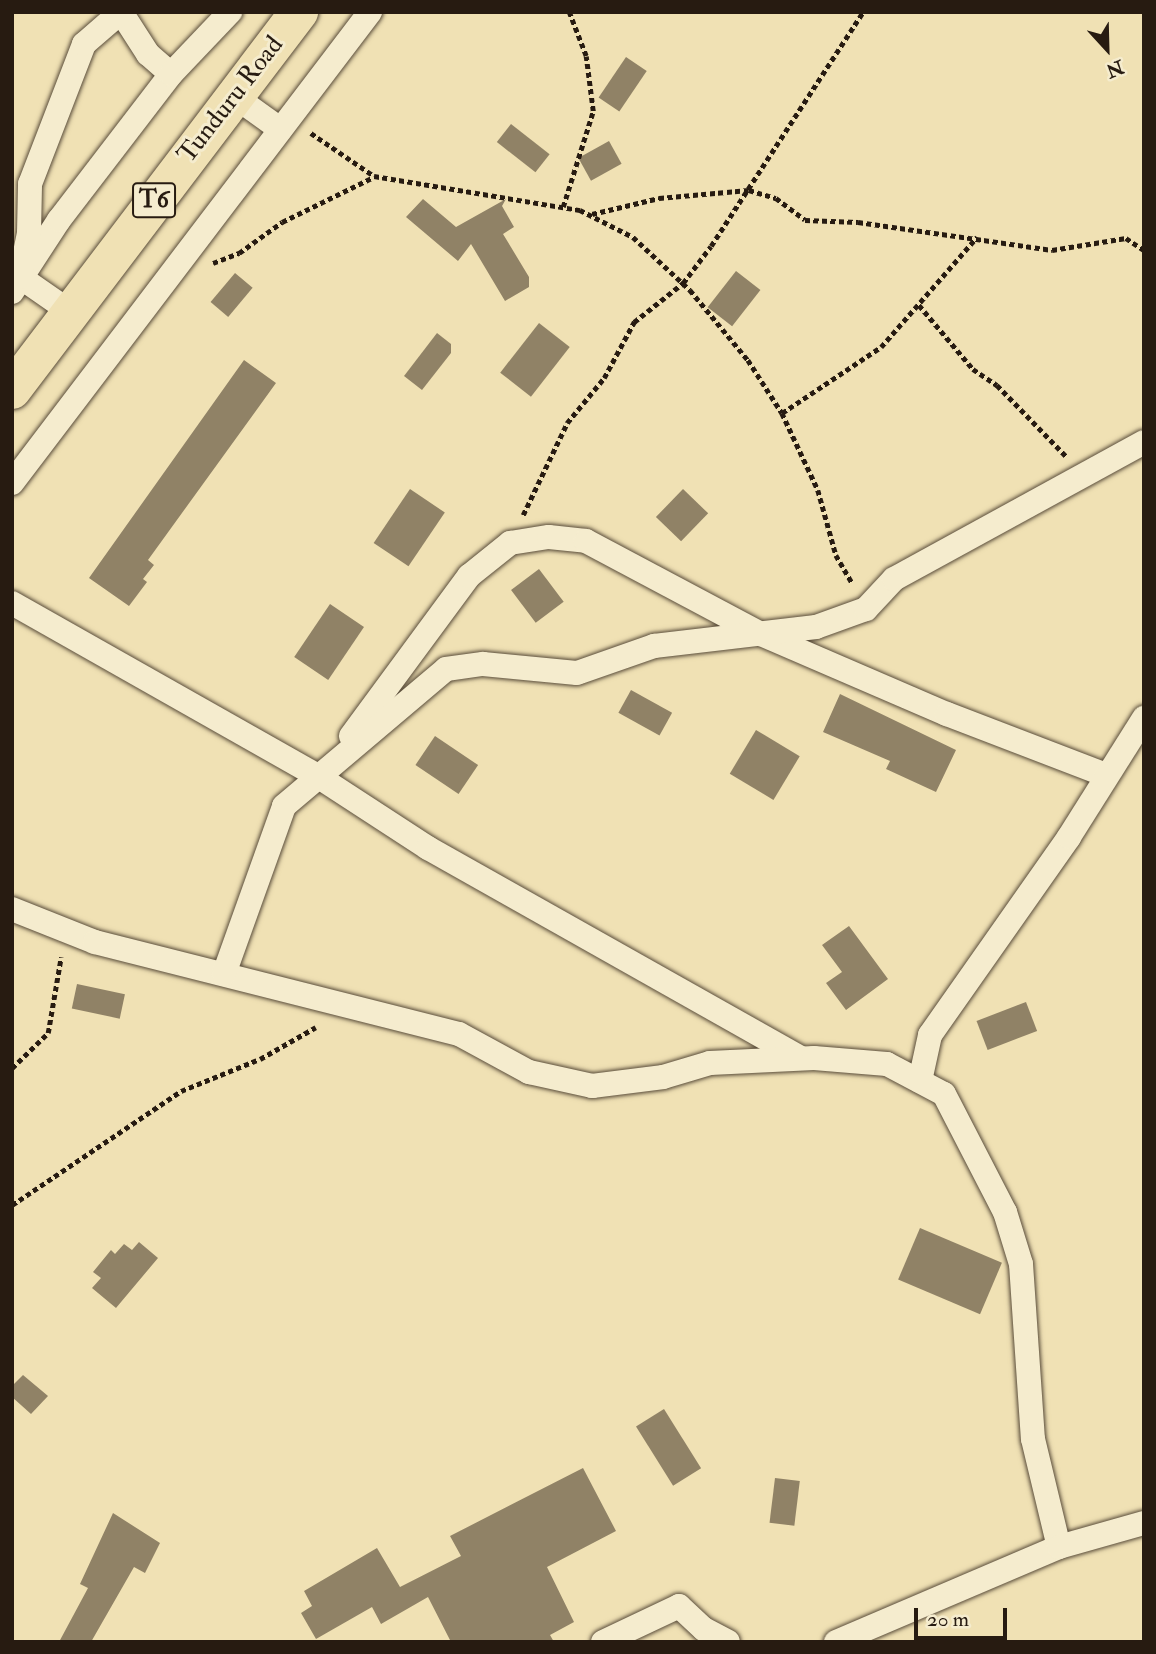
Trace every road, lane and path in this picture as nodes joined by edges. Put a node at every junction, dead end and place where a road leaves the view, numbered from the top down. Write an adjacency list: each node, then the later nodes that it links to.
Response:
1 (121, 12): 7 (street); 18 (street)
2 (230, 12): 7 (street)
3 (299, 12): 8 (highway, Tunduru Road / T6)
4 (370, 12): 9 (street)
5 (569, 12): 12 (path)
6 (863, 12): 11 (path)
7 (171, 74): 18 (street)
8 (234, 96): 9 (street); 20 (highway, Tunduru Road / T6)
9 (284, 124): 10 (path); 16 (street)
10 (374, 176): 12 (path); 16 (path)
11 (749, 190): 13 (path); 14 (path); 17 (path)
12 (563, 207): 13 (path)
13 (591, 214): 17 (path)
14 (977, 237): 15 (path); 19 (path)
15 (1144, 250)
16 (183, 256): 25 (street)
17 (684, 282): 22 (path); 26 (path)
18 (16, 284): 20 (street)
19 (919, 305): 22 (path); 24 (path)
20 (69, 311): 21 (highway, Tunduru Road / T6)
21 (12, 390)
22 (782, 412): 28 (path)
23 (1144, 442): 24 (street)
24 (1083, 475): 28 (street)
25 (12, 483)
26 (510, 543): 29 (street); 32 (street)
27 (12, 603): 32 (street)
28 (866, 609): 29 (street)
29 (761, 634): 31 (street); 32 (street)
30 (1144, 718): 31 (street)
31 (1105, 775): 39 (street)
32 (318, 777): 35 (street); 37 (street)
33 (12, 909): 34 (street)
34 (66, 928): 35 (street); 38 (path)
35 (225, 974): 36 (street)
36 (353, 1006): 37 (street); 40 (path)
37 (800, 1058): 39 (street)
38 (12, 1068)
39 (920, 1081): 42 (street)
40 (12, 1205)
41 (1144, 1523): 42 (street)
42 (1059, 1547): 45 (street)
43 (603, 1642): 44 (street)
44 (728, 1642)
45 (836, 1642)

